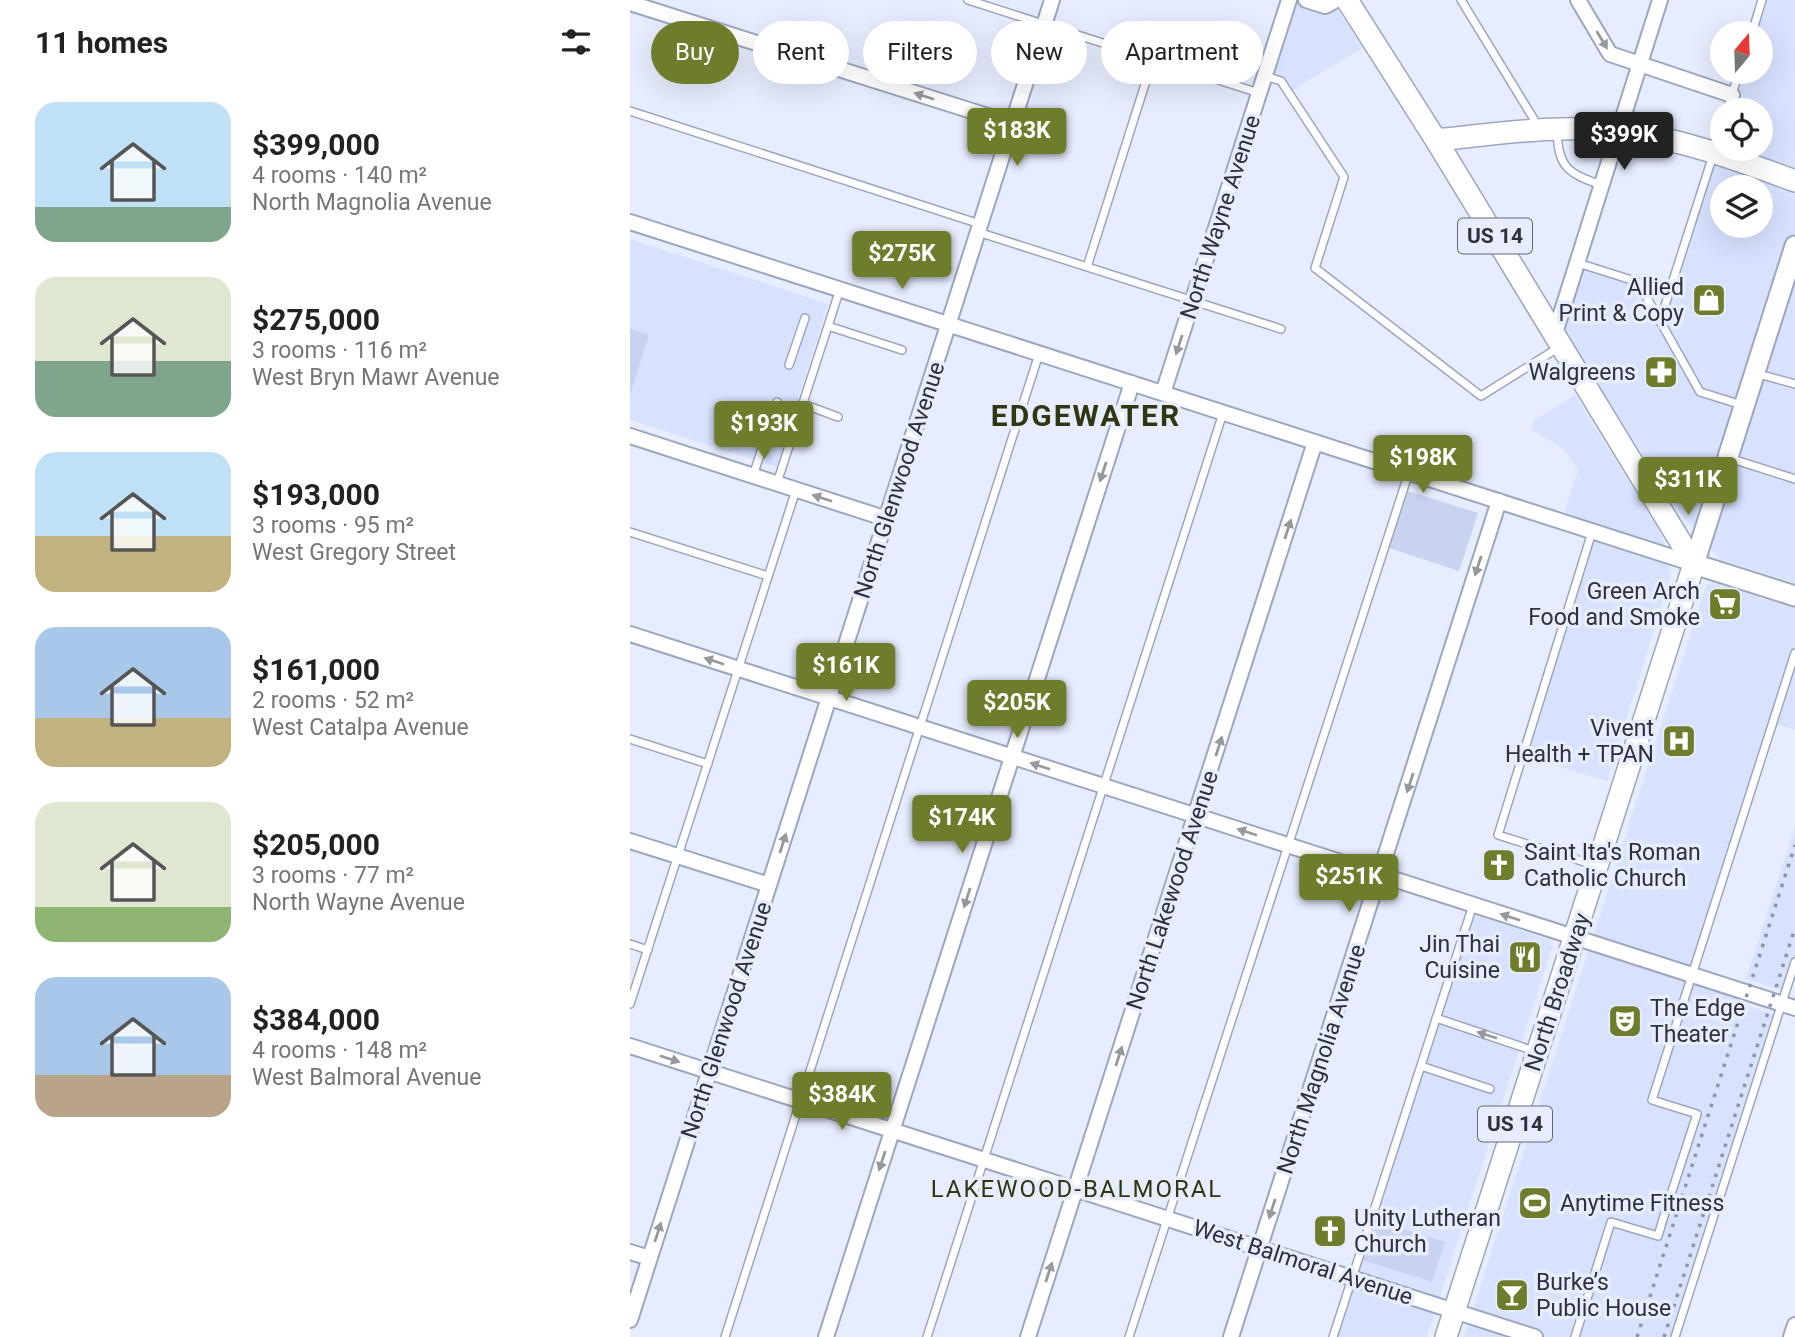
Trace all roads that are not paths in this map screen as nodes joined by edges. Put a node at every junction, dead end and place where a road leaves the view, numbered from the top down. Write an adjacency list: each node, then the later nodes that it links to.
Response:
1 (968, 0): 12 (lane)
2 (1052, 0): 13 (street, North Glenwood Avenue)
3 (1289, 0): 16 (street, North Wayne Avenue)
4 (1306, 0): 5 (street)
5 (1336, 0)
6 (1347, 0): 28 (main road, US 14)
7 (1461, 0): 26 (lane)
8 (1578, 0): 15 (street, one-way to 15)
9 (1660, 0): 15 (street)
10 (1762, 0): 14 (lane)
11 (630, 3): 25 (street, one-way to 11)
12 (1033, 21)
13 (1046, 21)
14 (1756, 21)
15 (1639, 64): 22 (street); 27 (street)
16 (1265, 76): 21 (street, North Wayne Avenue); 46 (lane)
17 (1026, 84): 25 (street, North Glenwood Avenue)
18 (1145, 84): 38 (lane)
19 (1231, 84): 21 (lane)
20 (1735, 84): 22 (lane)
21 (1259, 93): 40 (street, North Wayne Avenue)
22 (1732, 94): 23 (lane)
23 (1731, 98)
24 (630, 111): 35 (lane)
25 (1013, 124): 35 (street, North Glenwood Avenue)
26 (1549, 130): 27 (main road); 28 (main road); 33 (lane)
27 (1618, 131): 29 (main road); 33 (street)
28 (1436, 140): 46 (main road, US 14)
29 (1710, 152)
30 (1710, 161): 42 (lane)
31 (1736, 161): 32 (main road)
32 (1795, 181)
33 (1601, 186): 37 (street)
34 (630, 222): 39 (street)
35 (980, 228): 38 (lane); 43 (street, North Glenwood Avenue)
36 (1795, 246): 50 (main road, North Broadway)
37 (1577, 262): 42 (lane); 46 (street)
38 (1087, 267): 40 (lane)
39 (840, 289): 43 (street); 44 (lane)
40 (1193, 301): 45 (lane); 53 (street, North Wayne Avenue, one-way to 53)
41 (805, 318): 49 (lane)
42 (1660, 321): 56 (lane)
43 (949, 324): 48 (street); 68 (street, North Glenwood Avenue)
44 (828, 326): 47 (lane); 55 (lane)
45 (1281, 329)
46 (1558, 339): 71 (main road, US 14)
47 (902, 350)
48 (1039, 353): 51 (street); 78 (lane)
49 (789, 365)
50 (1755, 373): 52 (lane); 56 (main road, North Broadway)
51 (1132, 383): 53 (street); 80 (street, one-way to 80)
52 (1795, 384)
53 (1163, 393): 57 (street)
54 (777, 402): 63 (lane)
55 (803, 404): 58 (lane); 65 (lane)
56 (1745, 405): 61 (main road, North Broadway)
57 (1223, 413): 60 (street); 82 (lane)
58 (838, 416)
59 (630, 436): 63 (street)
60 (1315, 442): 62 (street); 83 (street, North Lakewood Avenue, one-way to 60)
61 (1728, 457): 64 (lane); 71 (main road, North Broadway)
62 (1409, 472): 67 (street); 85 (lane)
63 (753, 476): 65 (street)
64 (1795, 479)
65 (777, 483): 66 (street)
66 (796, 490): 68 (street, one-way to 66); 72 (lane)
67 (1499, 501): 69 (street); 88 (street, North Magnolia Avenue, one-way to 88)
68 (887, 519): 77 (street, North Glenwood Avenue)
69 (1592, 531): 71 (street); 87 (lane)
70 (630, 532): 72 (lane)
71 (1694, 564): 73 (main road); 87 (main road, North Broadway / US 14)
72 (768, 576): 76 (lane)
73 (1795, 596)
74 (630, 634): 76 (street, one-way to 74)
75 (1795, 653): 95 (lane)
76 (738, 669): 77 (street); 81 (lane)
77 (829, 698): 78 (street); 89 (street, North Glenwood Avenue, one-way to 77)
78 (919, 727): 80 (street); 104 (lane)
79 (630, 739): 81 (lane)
80 (1012, 757): 82 (street, one-way to 80); 105 (street, one-way to 105)
81 (708, 764): 86 (lane)
82 (1105, 786): 83 (street); 106 (lane)
83 (1196, 816): 85 (street, one-way to 83); 107 (street, North Lakewood Avenue, one-way to 83)
84 (630, 841): 86 (street)
85 (1288, 845): 88 (street); 108 (lane)
86 (678, 856): 89 (street); 93 (lane)
87 (1598, 866): 91 (main road, North Broadway / US 14)
88 (1380, 875): 90 (street); 109 (street, North Magnolia Avenue, one-way to 109)
89 (769, 885): 102 (street, North Glenwood Avenue)
90 (1473, 905): 91 (street, one-way to 90); 98 (lane)
91 (1575, 937): 95 (street); 100 (main road, North Broadway / US 14)
92 (630, 944): 93 (lane)
93 (648, 950): 96 (lane)
94 (1795, 962): 97 (lane)
95 (1692, 975): 97 (street); 125 (lane)
96 (630, 1004)
97 (1788, 1006): 126 (lane)
98 (1436, 1018): 100 (lane, one-way to 98); 101 (lane)
99 (630, 1046): 102 (street, West Balmoral Avenue, one-way to 102)
100 (1538, 1052): 113 (main road, North Broadway / US 14)
101 (1421, 1066): 103 (lane); 112 (lane)
102 (710, 1072): 104 (street, West Balmoral Avenue); 111 (street, North Glenwood Avenue, one-way to 102)
103 (1490, 1088)
104 (801, 1101): 105 (street, West Balmoral Avenue); 116 (lane)
105 (892, 1130): 106 (street, West Balmoral Avenue); 117 (street, one-way to 117)
106 (984, 1160): 107 (street, West Balmoral Avenue); 118 (lane)
107 (1076, 1189): 108 (street, West Balmoral Avenue); 119 (street, North Lakewood Avenue, one-way to 107)
108 (1167, 1218): 109 (street, West Balmoral Avenue); 120 (lane)
109 (1260, 1248): 112 (street, West Balmoral Avenue); 121 (street, North Magnolia Avenue)
110 (630, 1252): 111 (street)
111 (650, 1258): 114 (street, North Glenwood Avenue)
112 (1352, 1278): 113 (street, West Balmoral Avenue); 122 (lane)
113 (1454, 1311): 123 (main road, North Broadway / US 14); 124 (street, West Balmoral Avenue)
114 (630, 1320)
115 (1795, 1325): 127 (street)
116 (725, 1337)
117 (826, 1337)
118 (928, 1337)
119 (1028, 1337)
120 (1129, 1337)
121 (1231, 1337)
122 (1333, 1337)
123 (1446, 1337)
124 (1535, 1337)
125 (1574, 1337)
126 (1675, 1337)
127 (1791, 1337)

